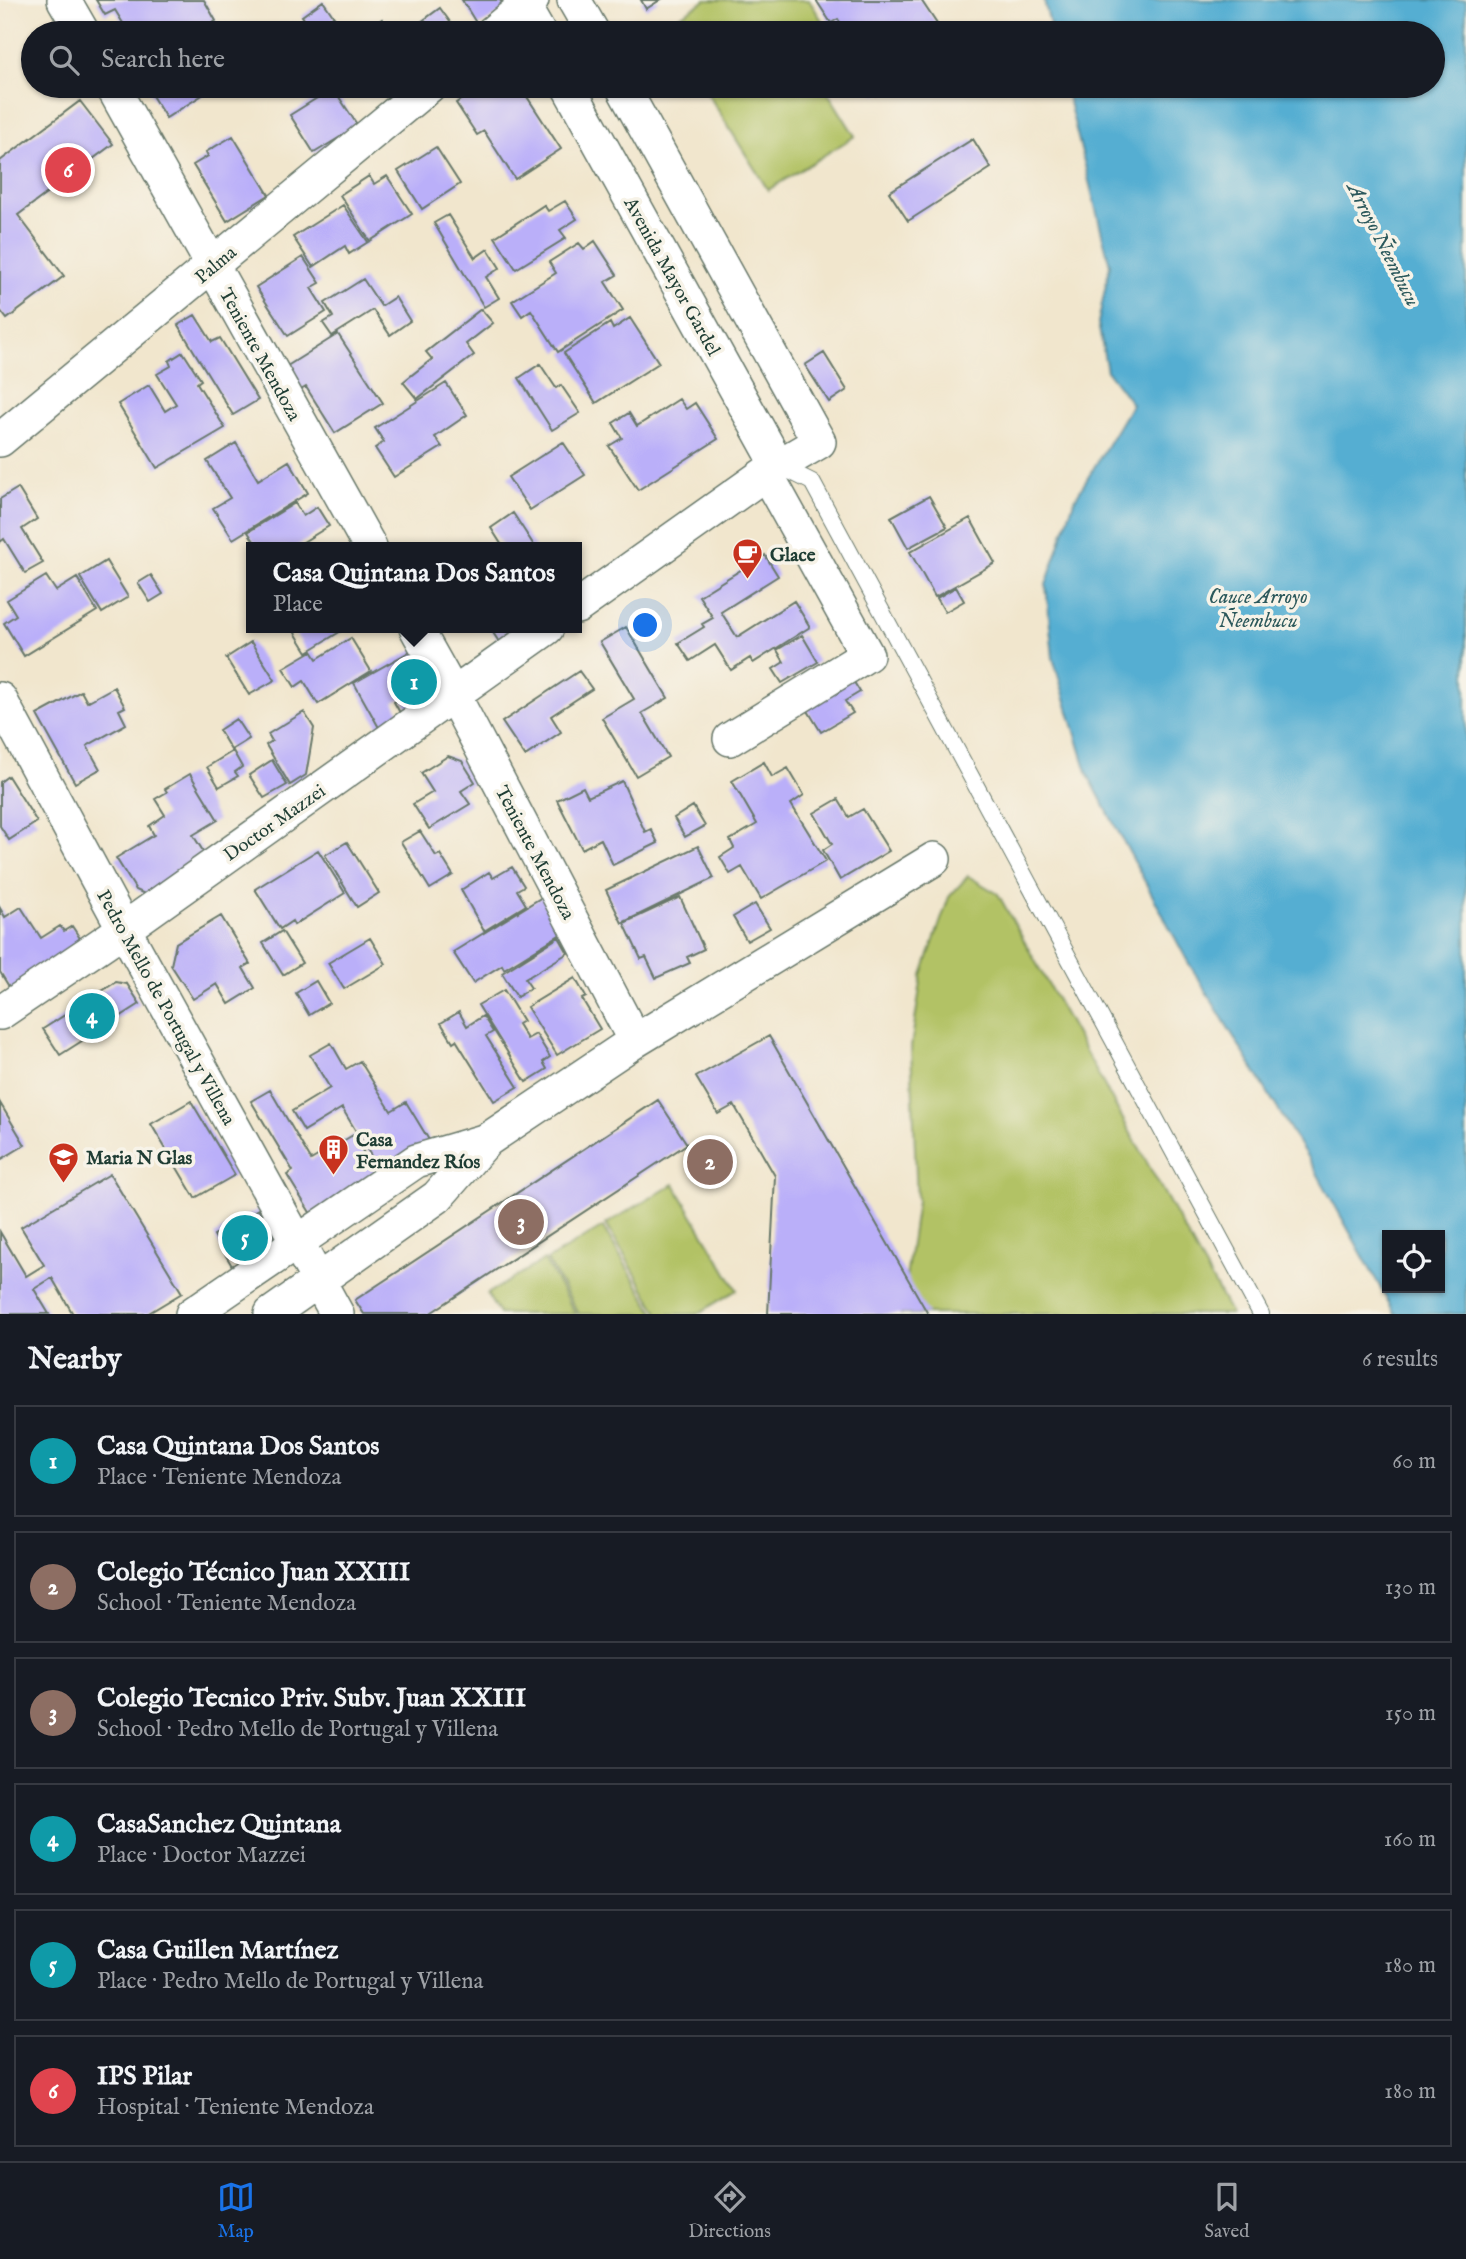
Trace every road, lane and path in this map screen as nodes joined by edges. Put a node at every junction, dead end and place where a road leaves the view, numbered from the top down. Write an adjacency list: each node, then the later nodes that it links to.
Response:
1 (64, 0): 4 (street)
2 (574, 0): 6 (street)
3 (529, 10): 5 (street)
4 (76, 21)
5 (511, 21)
6 (586, 21)
7 (119, 98): 11 (street, Teniente Mendoza)
8 (415, 98): 11 (street, Palma)
9 (574, 98): 14 (street, Avenida Mayor Gardel)
10 (629, 98): 13 (street)
11 (211, 267): 12 (street, Palma); 16 (street, Teniente Mendoza)
12 (0, 440)
13 (819, 442): 14 (street); 15 (lane)
14 (772, 469): 15 (lane); 17 (street); 22 (street, Avenida Mayor Gardel)
15 (812, 482): 33 (lane)
16 (367, 542)
17 (582, 603)
18 (419, 633): 20 (street, Teniente Mendoza)
19 (540, 633): 20 (street, Doctor Mazzei)
20 (453, 694): 24 (street, Doctor Mazzei); 26 (street, Teniente Mendoza)
21 (0, 699): 24 (street, Pedro Mello de Portugal y Villena)
22 (730, 739)
23 (934, 859): 26 (street)
24 (124, 929): 25 (street, Doctor Mazzei); 28 (street, Pedro Mello de Portugal y Villena)
25 (0, 1013)
26 (635, 1041): 27 (street)
27 (487, 1140): 28 (street); 29 (street)
28 (298, 1244): 29 (street, Pedro Mello de Portugal y Villena); 30 (street)
29 (319, 1281): 31 (street); 32 (street, Pedro Mello de Portugal y Villena)
30 (192, 1314)
31 (271, 1314)
32 (337, 1314)
33 (1261, 1314)

